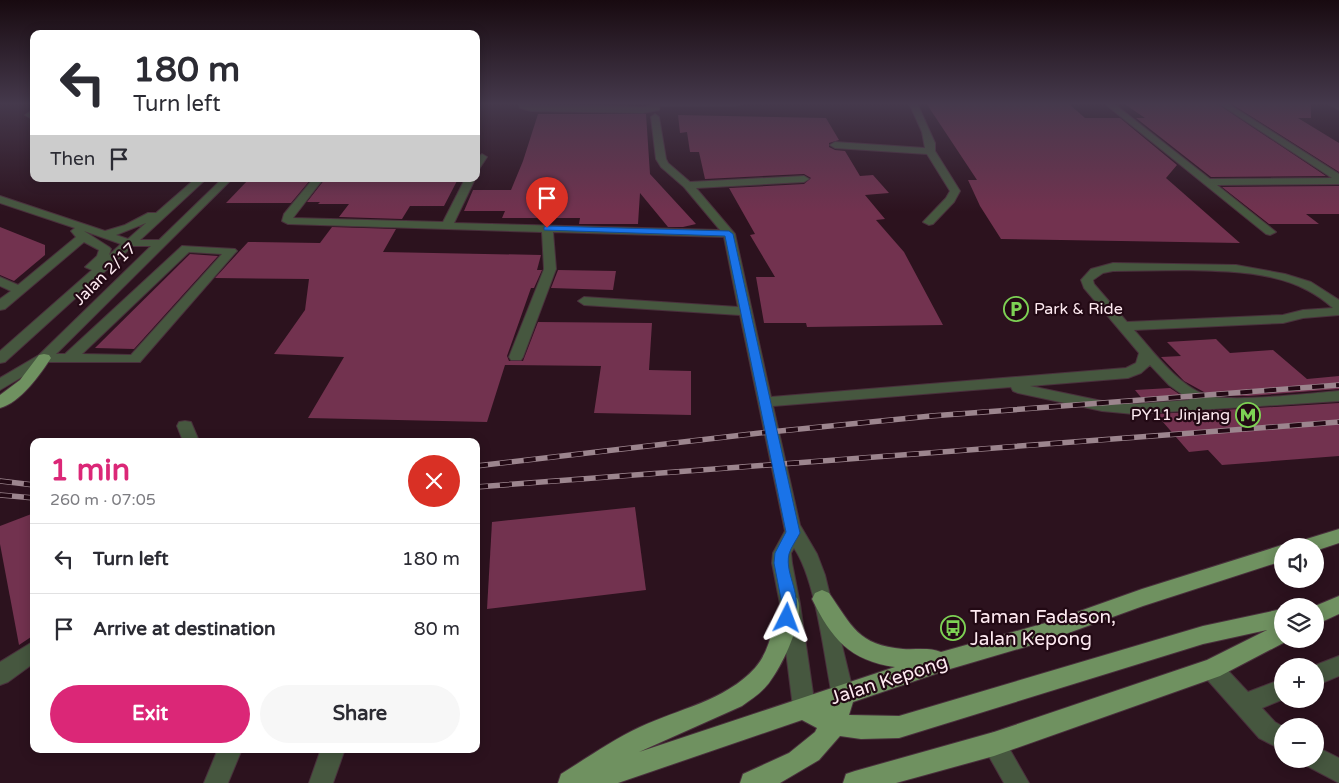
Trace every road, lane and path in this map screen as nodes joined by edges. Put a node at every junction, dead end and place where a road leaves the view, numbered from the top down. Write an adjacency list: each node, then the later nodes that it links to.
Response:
1 (658, 140): 16 (street)
2 (929, 140): 6 (street)
3 (1154, 140): 15 (street)
4 (1278, 140): 10 (street)
5 (835, 145): 6 (street)
6 (930, 152): 19 (street)
7 (482, 157): 8 (street)
8 (480, 160)
9 (804, 179): 16 (street)
10 (1339, 179): 15 (street)
11 (198, 182): 18 (street, Jalan 2/17)
12 (224, 182): 27 (street, Jalan 2/17)
13 (316, 182): 21 (street)
14 (469, 182): 21 (street)
15 (1207, 182): 23 (street)
16 (688, 185): 24 (street)
17 (0, 199): 20 (street)
18 (174, 204): 25 (street); 28 (street, Jalan 2/17)
19 (929, 222)
20 (71, 224): 25 (street); 26 (street)
21 (447, 226): 22 (street)
22 (547, 228): 24 (street); 39 (street)
23 (1270, 232)
24 (729, 234): 35 (street)
25 (106, 235): 28 (street)
26 (83, 237): 30 (street); 31 (street)
27 (161, 243): 28 (street); 40 (street, Jalan 2/17)
28 (129, 244): 30 (street, Jalan 2/17)
29 (0, 282): 31 (street)
30 (81, 286): 42 (street, Jalan 2/17)
31 (20, 290): 33 (street)
32 (584, 301): 35 (street)
33 (0, 306)
34 (1339, 306): 37 (street)
35 (746, 311): 46 (street)
36 (1339, 311): 37 (street)
37 (1122, 326): 38 (street)
38 (1146, 352): 43 (street); 48 (street)
39 (516, 357)
40 (44, 358): 41 (street); 44 (street, Jalan 2/17); 47 (main road)
41 (69, 358): 41 (street)
42 (0, 359)
43 (994, 384): 46 (street); 48 (street)
44 (0, 385)
45 (1339, 396): 48 (street)
46 (764, 397): 51 (street)
47 (0, 403)
48 (1221, 404)
49 (184, 426): 50 (street)
50 (190, 438)
51 (793, 533): 55 (street); 56 (street)
52 (1339, 536): 53 (main road)
53 (1324, 541)
54 (1274, 556): 60 (main road, Jalan Kepong)
55 (822, 598): 60 (main road); 66 (street)
56 (790, 604): 68 (street); 78 (main road)
57 (1274, 620): 69 (main road)
58 (1274, 637): 62 (main road)
59 (30, 654): 64 (street)
60 (950, 659): 66 (main road, Jalan Kepong)
61 (1339, 666): 63 (street)
62 (1212, 669): 67 (street); 71 (main road)
63 (1324, 672)
64 (0, 675)
65 (1274, 692): 67 (street)
66 (843, 695): 68 (main road, Jalan Kepong); 69 (main road)
67 (1243, 705): 70 (street)
68 (804, 707): 69 (main road); 79 (main road, Jalan Kepong)
69 (836, 724): 80 (main road)
70 (1274, 734)
71 (994, 744): 81 (main road); 82 (street)
72 (228, 753): 76 (street)
73 (332, 753): 77 (street)
74 (1324, 763): 75 (street)
75 (1339, 771)
76 (216, 783)
77 (321, 783)
78 (570, 783)
79 (583, 783)
80 (752, 783)
81 (855, 783)
82 (1017, 783)

